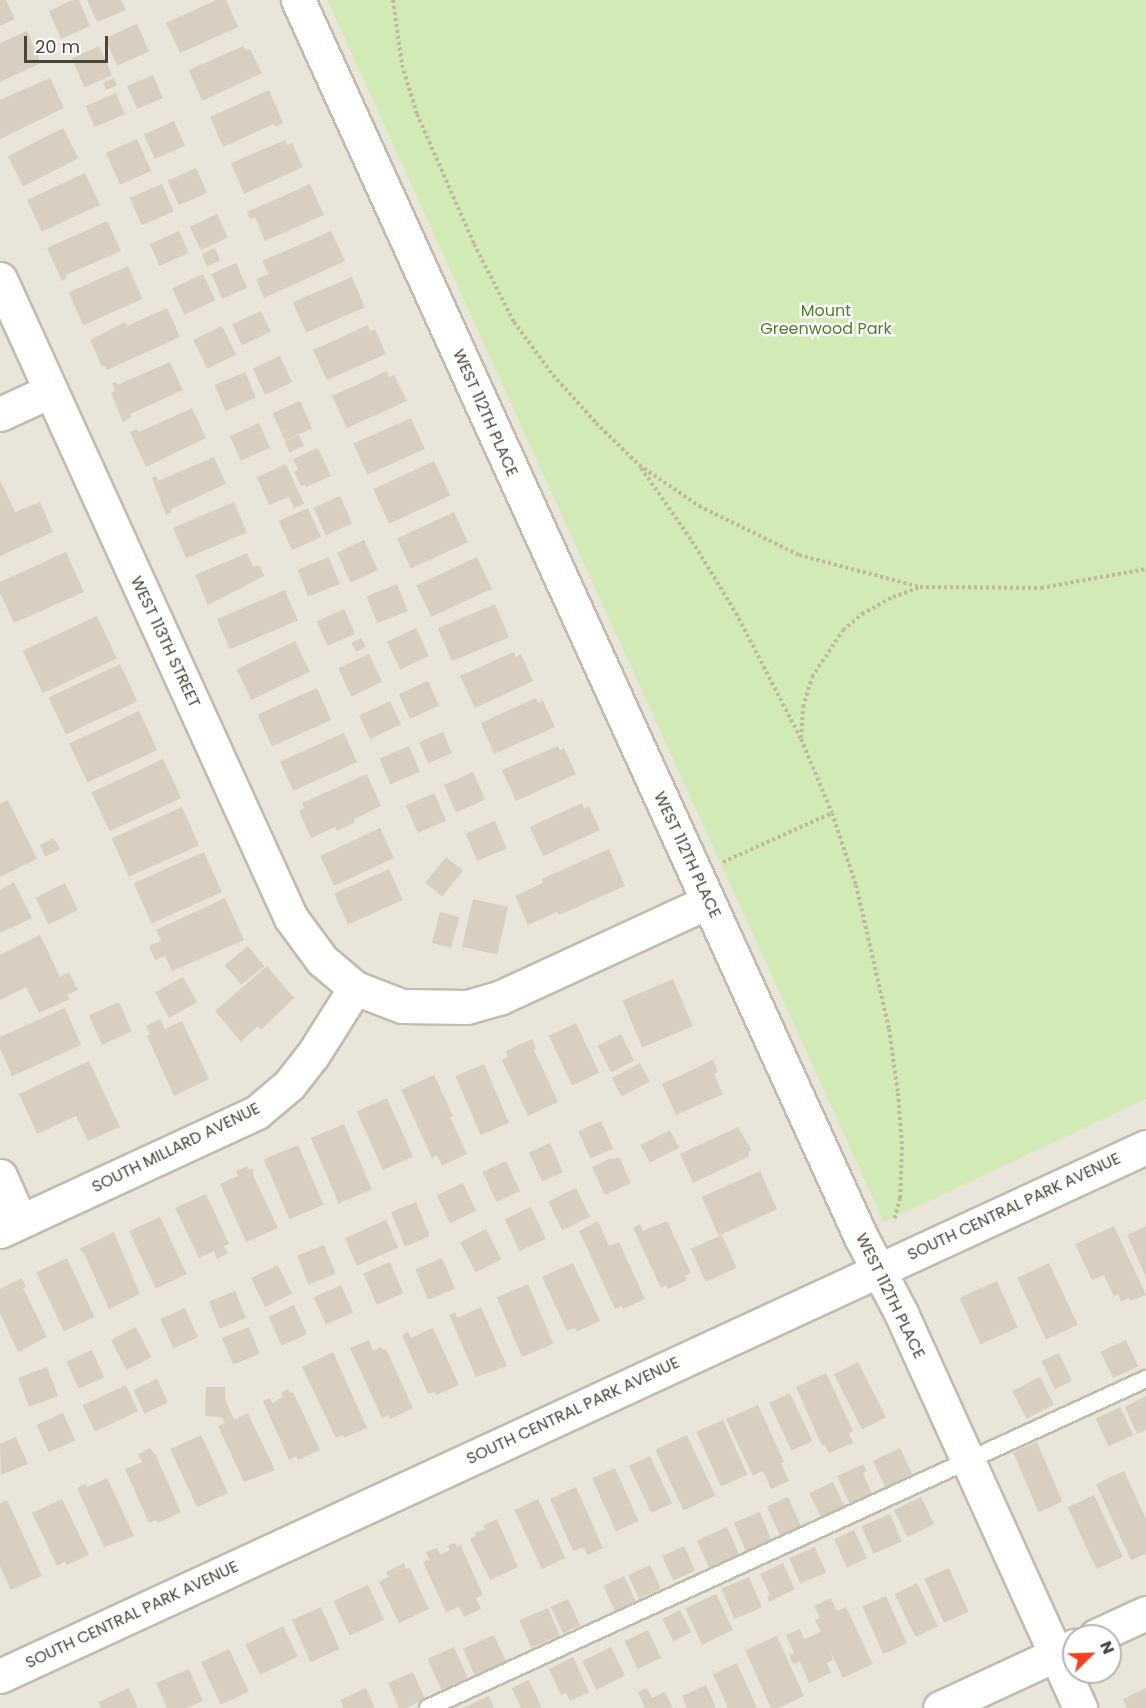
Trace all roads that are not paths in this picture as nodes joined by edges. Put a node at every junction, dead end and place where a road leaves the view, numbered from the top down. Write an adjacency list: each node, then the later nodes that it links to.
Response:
1 (298, 0): 5 (street, WEST 112TH PLACE)
2 (0, 279): 3 (street, WEST 113TH STREET)
3 (50, 391): 4 (street); 6 (street, WEST 113TH STREET)
4 (0, 414)
5 (708, 902): 6 (street); 10 (street, WEST 112TH PLACE)
6 (354, 988): 9 (street, SOUTH MILLARD AVENUE)
7 (1146, 1147): 10 (street, SOUTH CENTRAL PARK AVENUE)
8 (0, 1176): 9 (street)
9 (10, 1226)
10 (877, 1271): 12 (street, WEST 112TH PLACE); 17 (street, SOUTH CENTRAL PARK AVENUE)
11 (1146, 1379): 12 (lane)
12 (968, 1461): 15 (street, WEST 112TH PLACE); 19 (lane)
13 (1146, 1613): 14 (street)
14 (1122, 1624)
15 (1062, 1644)
16 (1062, 1651): 20 (street)
17 (0, 1676)
18 (1074, 1684): 21 (street, WEST 112TH PLACE)
19 (428, 1708)
20 (940, 1708)
21 (1080, 1708)

